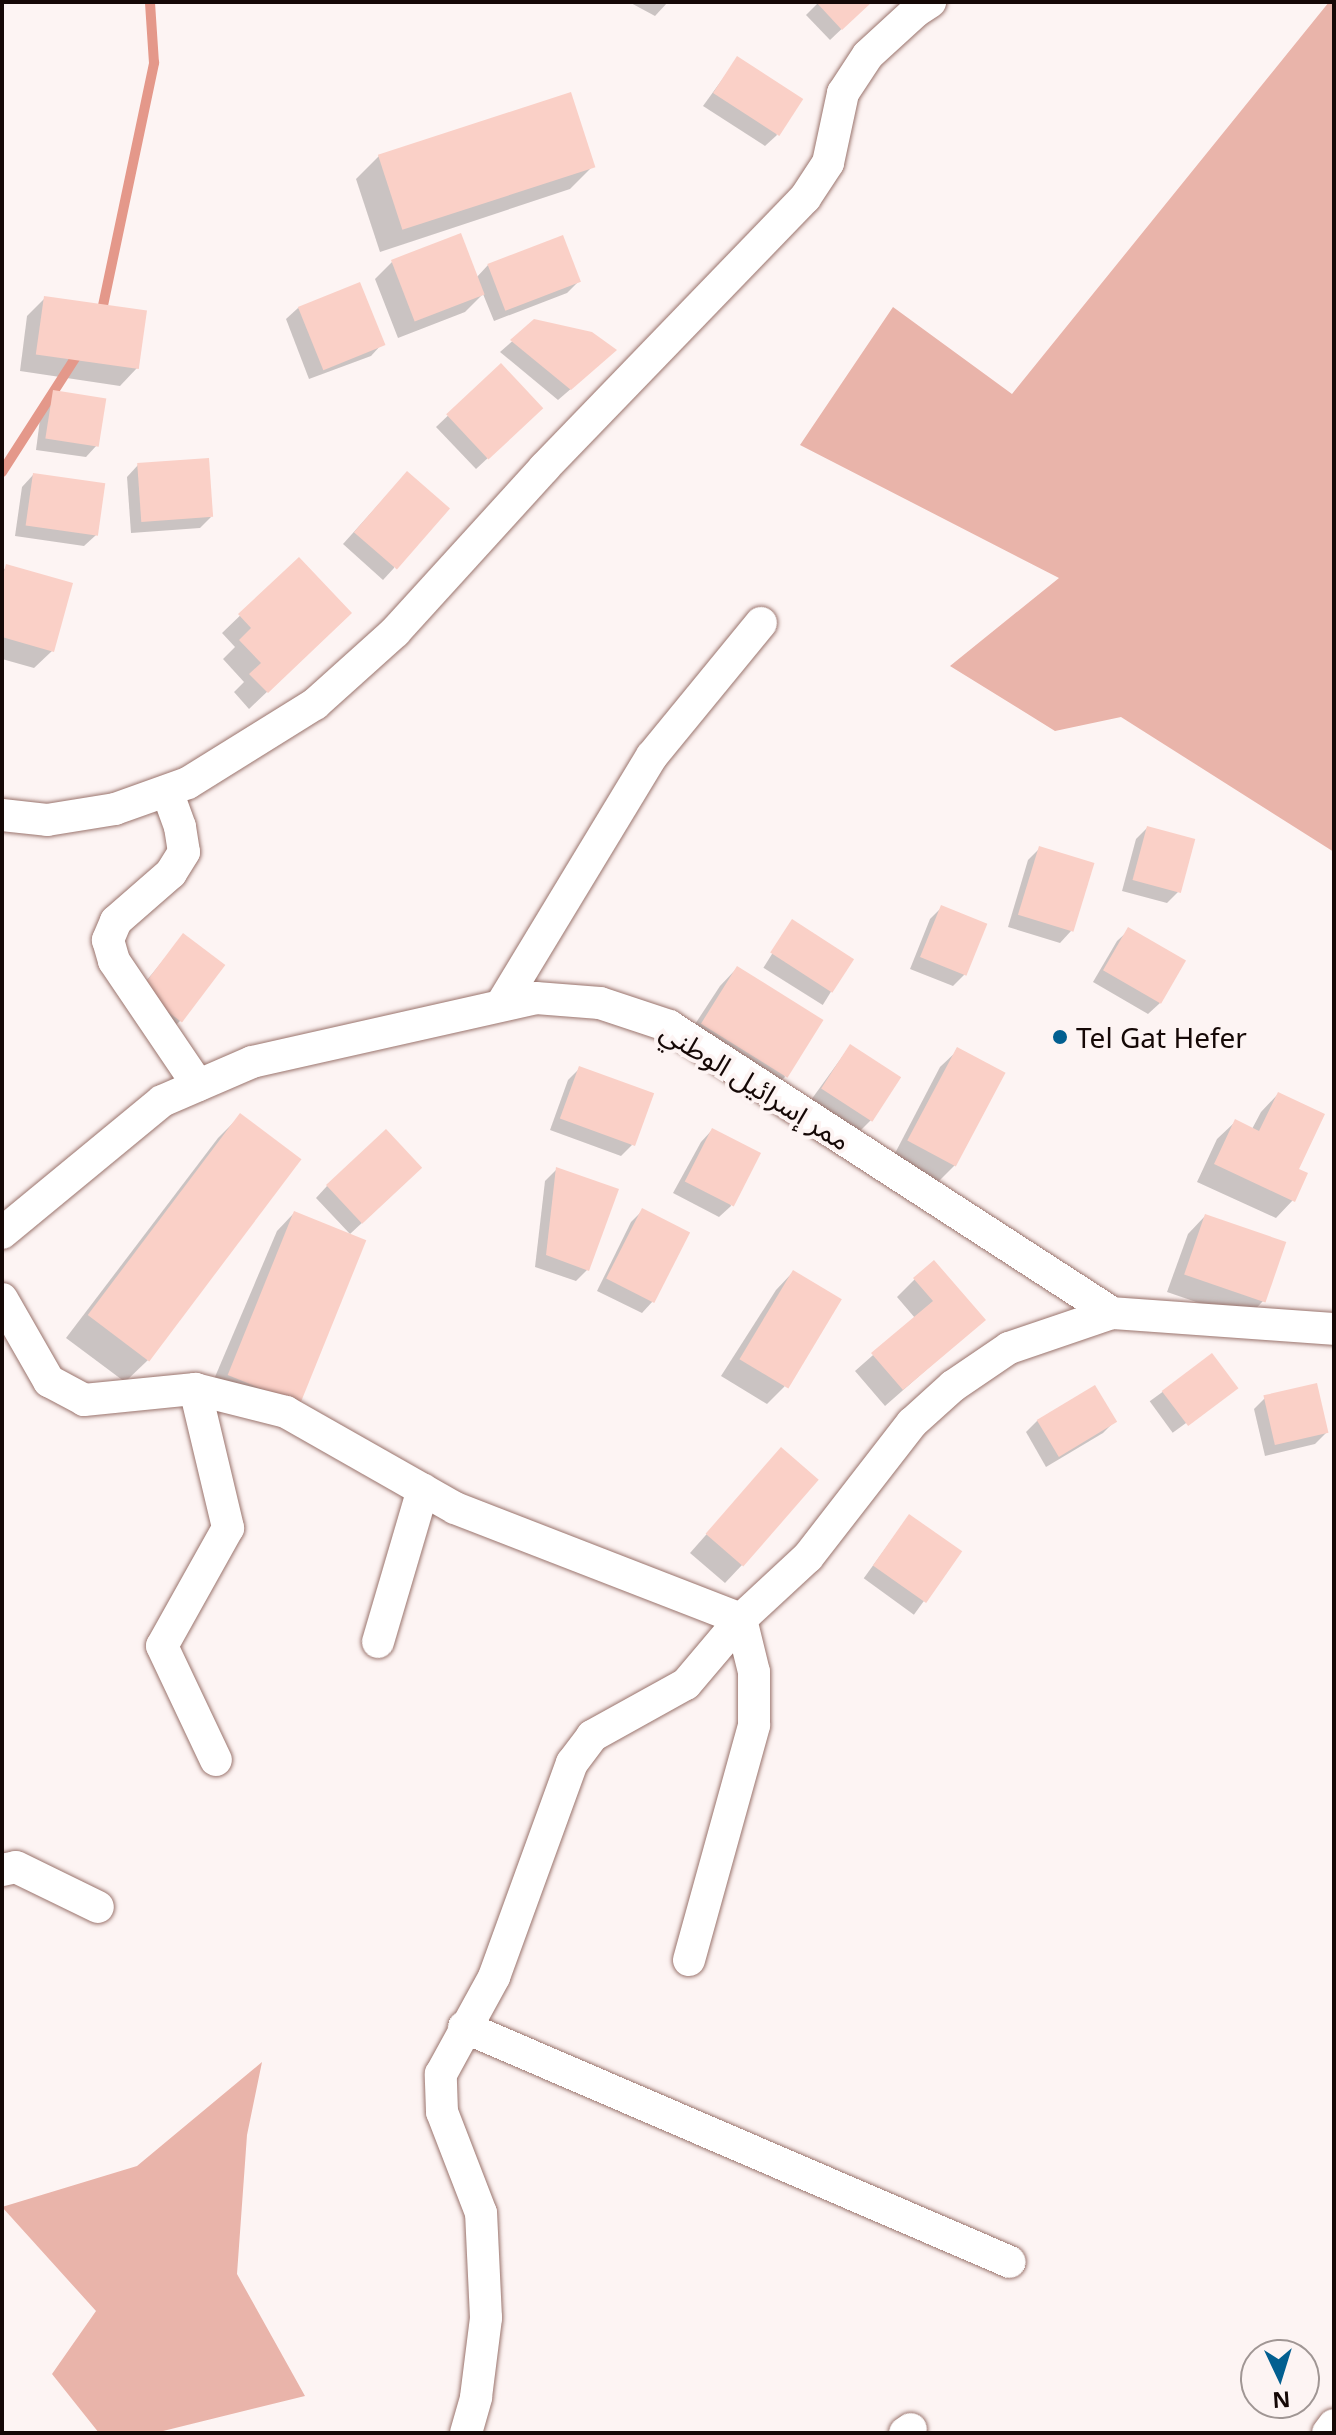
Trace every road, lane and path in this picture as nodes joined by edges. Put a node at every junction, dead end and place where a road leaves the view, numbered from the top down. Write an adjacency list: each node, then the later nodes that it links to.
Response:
1 (930, 2): 3 (street)
2 (761, 623): 5 (street)
3 (167, 791): 4 (street); 6 (street)
4 (2, 815)
5 (501, 1005): 6 (street, ممر إسرائيل الوطني); 9 (street, ممر إسرائيل الوطني)
6 (198, 1085): 7 (street, ممر إسرائيل الوطني)
7 (2, 1233)
8 (2, 1299): 11 (street)
9 (1112, 1313): 10 (street, ممر إسرائيل الوطني); 13 (street)
10 (1334, 1329)
11 (195, 1389): 12 (street); 15 (street)
12 (423, 1489): 13 (street); 14 (street)
13 (741, 1619): 18 (street); 19 (street)
14 (378, 1642)
15 (216, 1760)
16 (2, 1870): 17 (street)
17 (98, 1907)
18 (689, 1960)
19 (464, 2027): 20 (street); 22 (street)
20 (1010, 2262)
21 (1334, 2425): 23 (street)
22 (466, 2433)
23 (1328, 2433)

